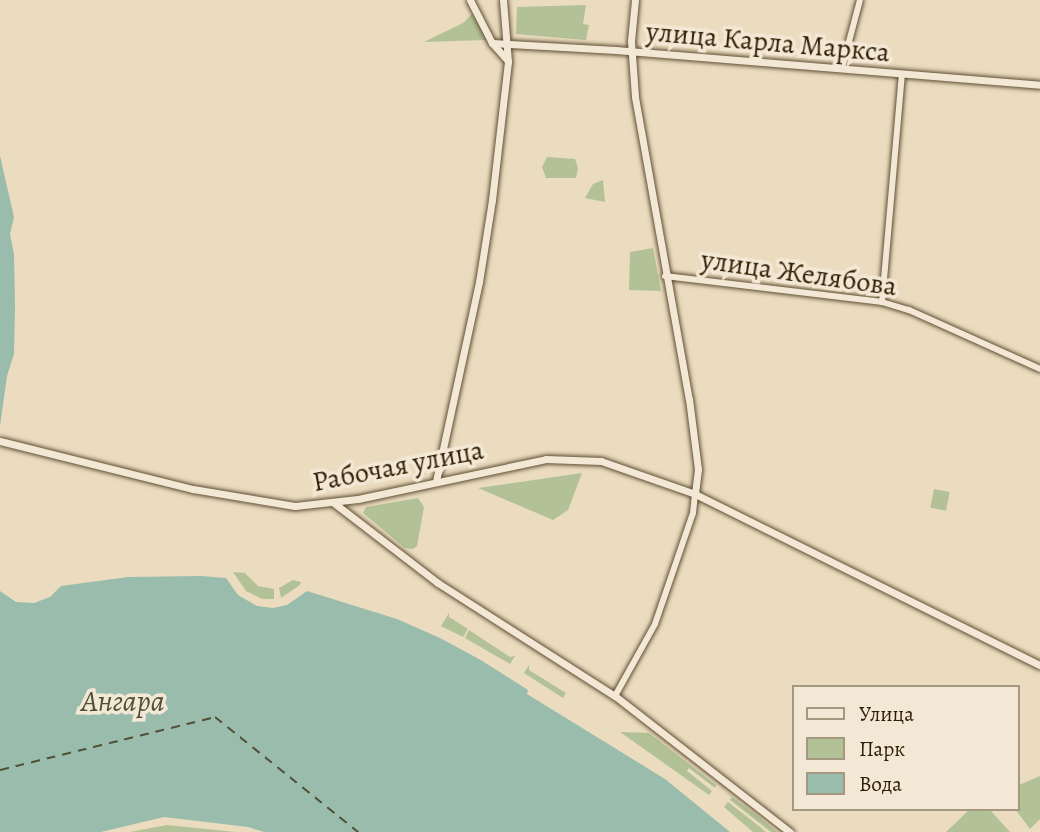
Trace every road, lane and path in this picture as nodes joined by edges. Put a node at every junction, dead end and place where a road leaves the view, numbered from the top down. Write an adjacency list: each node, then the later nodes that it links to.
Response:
1 (470, 0): 6 (main road)
2 (503, 0): 5 (main road)
3 (635, 0): 9 (main road)
4 (860, 0): 11 (street)
5 (503, 27): 6 (main road); 8 (main road)
6 (486, 31): 7 (main road)
7 (492, 43): 8 (main road, улица Карла Маркса); 10 (main road)
8 (509, 45): 9 (main road, улица Карла Маркса); 10 (main road)
9 (631, 51): 11 (main road, улица Карла Маркса); 14 (main road)
10 (508, 62): 18 (main road)
11 (842, 68): 12 (main road, улица Карла Маркса)
12 (902, 74): 13 (main road, улица Карла Маркса); 15 (street)
13 (1040, 85)
14 (666, 276): 15 (street, улица Желябова); 19 (main road)
15 (882, 302): 16 (street, улица Желябова)
16 (1040, 369)
17 (0, 441): 20 (main road, Рабочая улица)
18 (436, 481): 19 (main road, Рабочая улица); 20 (main road, Рабочая улица)
19 (695, 494): 21 (main road, Рабочая улица); 22 (street)
20 (334, 503): 22 (main road)
21 (1040, 665)
22 (615, 696): 23 (main road)
23 (790, 832)

